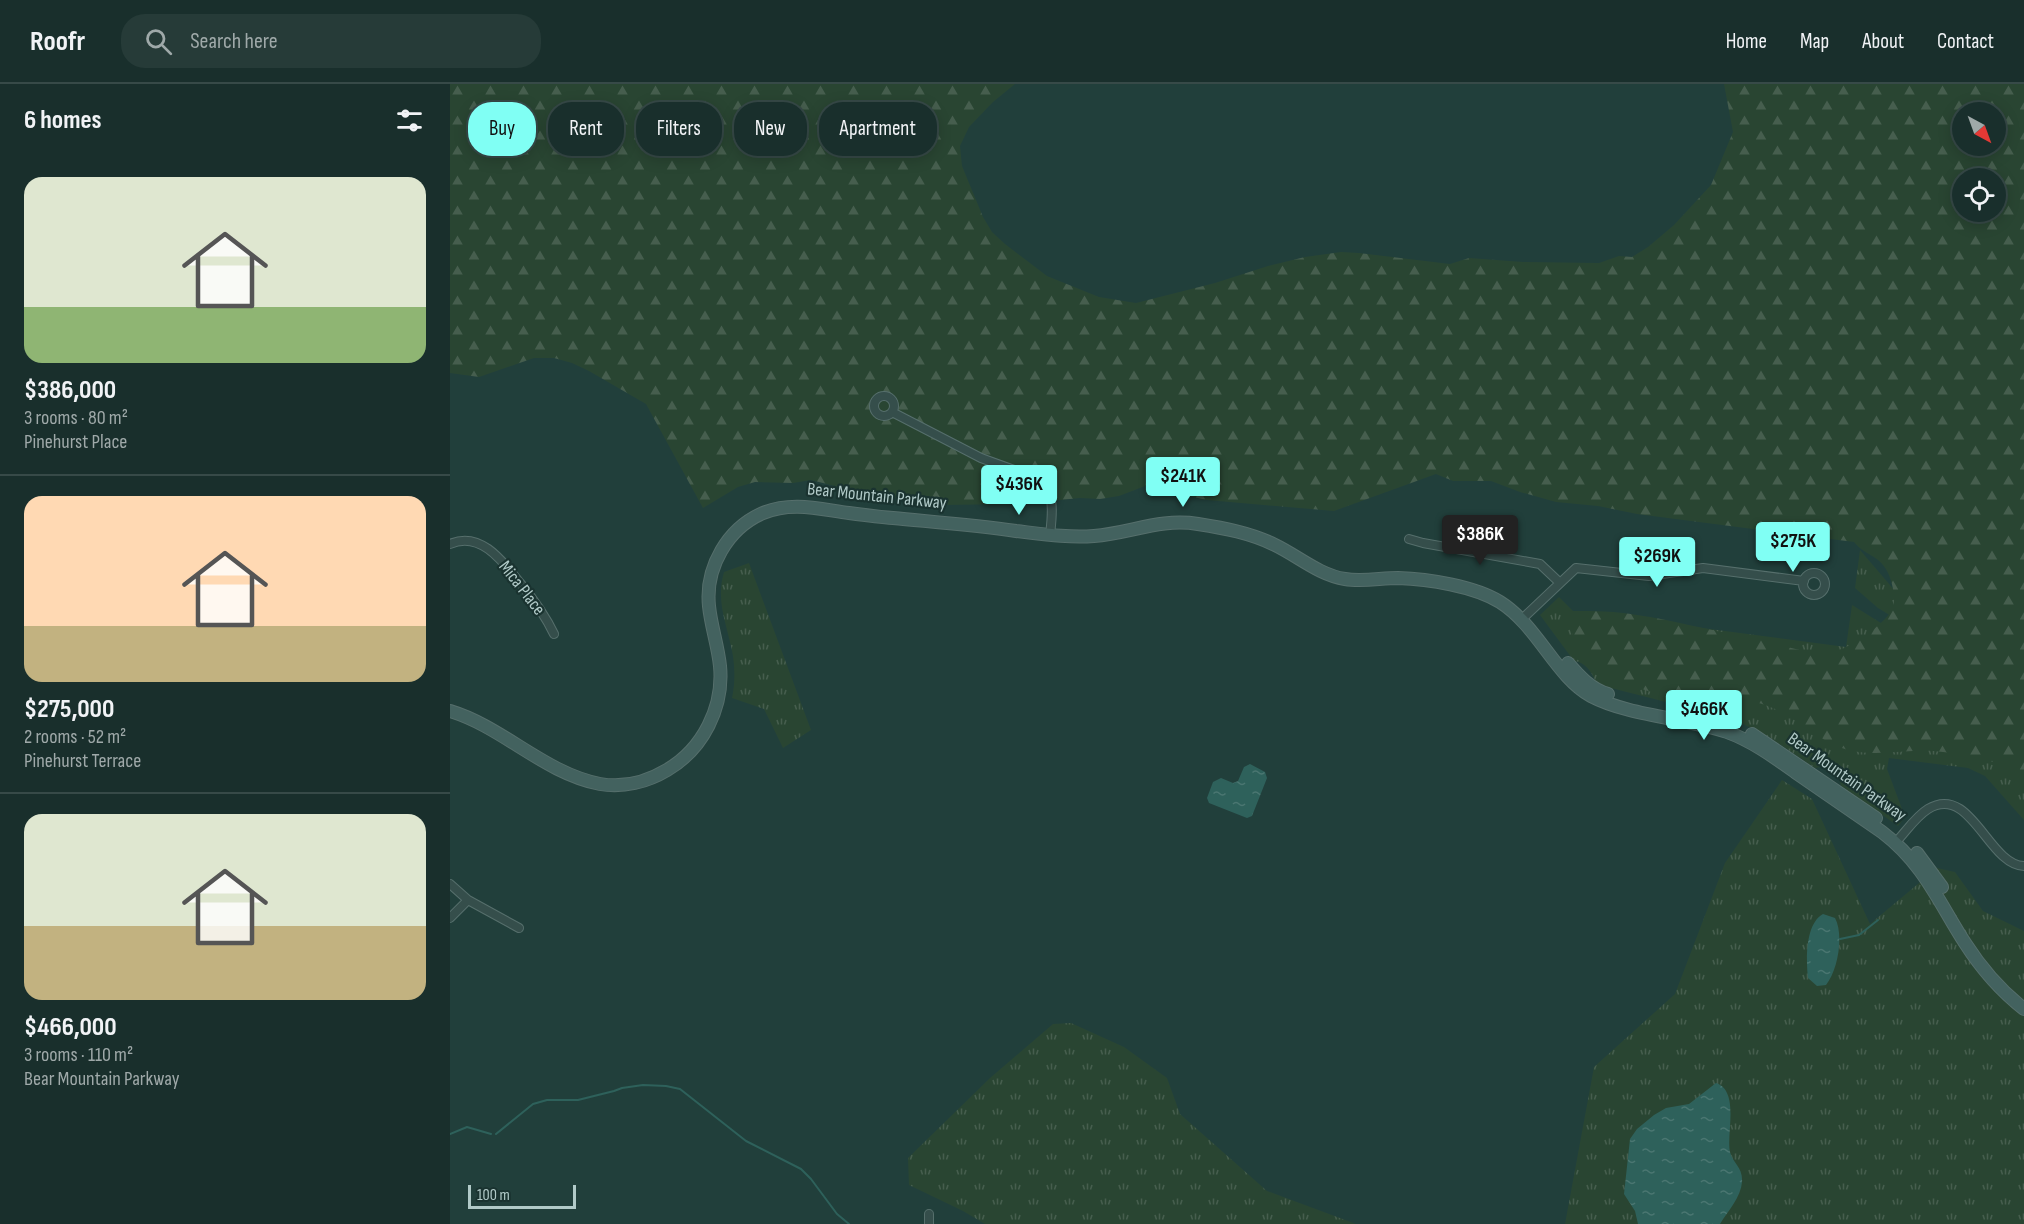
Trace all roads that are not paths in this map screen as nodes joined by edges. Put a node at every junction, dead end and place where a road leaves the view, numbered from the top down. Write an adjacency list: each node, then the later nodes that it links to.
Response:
1 (892, 412): 2 (street)
2 (1050, 535): 7 (street, Bear Mountain Parkway); 9 (street, Bear Mountain Parkway)
3 (1409, 538): 6 (street)
4 (450, 544): 8 (street, Mica Place)
5 (1804, 581): 6 (street)
6 (1559, 582): 7 (street)
7 (1524, 616): 10 (street, Bear Mountain Parkway)
8 (554, 634)
9 (450, 711)
10 (1898, 840): 11 (street); 16 (street, Bear Mountain Parkway); 17 (street, Bear Mountain Parkway)
11 (2024, 866)
12 (450, 884): 13 (street)
13 (468, 900): 14 (street); 15 (street)
14 (450, 918)
15 (519, 928)
16 (2024, 1001)
17 (2024, 1009)
18 (929, 1214): 19 (street)
19 (929, 1224)

